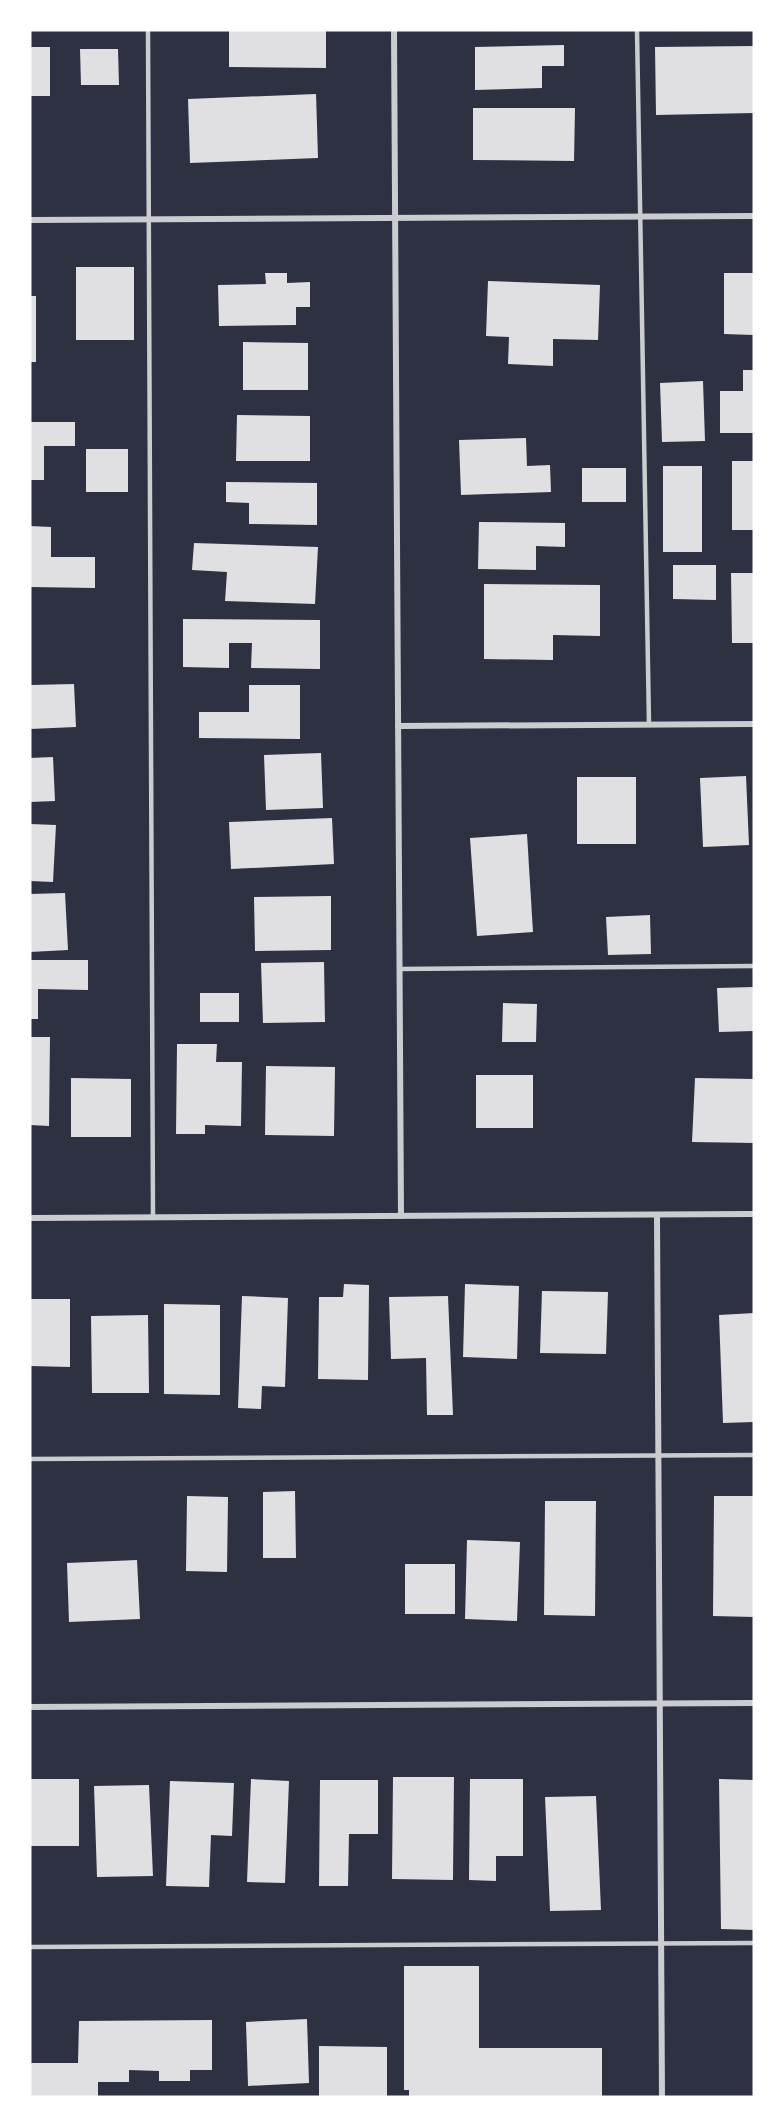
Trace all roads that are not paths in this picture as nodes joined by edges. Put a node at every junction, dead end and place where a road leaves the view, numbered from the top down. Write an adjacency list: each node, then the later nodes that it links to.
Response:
1 (148, 30): 8 (lane)
2 (394, 30): 6 (street)
3 (637, 30): 5 (lane)
4 (754, 216): 5 (street)
5 (638, 217): 6 (street); 9 (lane)
6 (395, 218): 8 (street); 11 (street)
7 (30, 220): 8 (street)
8 (151, 220): 18 (lane)
9 (649, 724): 10 (street); 11 (street)
10 (754, 724)
11 (398, 726): 13 (street)
12 (754, 966): 13 (lane)
13 (400, 969): 16 (street)
14 (754, 1214): 15 (street)
15 (657, 1215): 16 (street); 20 (street)
16 (401, 1216): 18 (street)
17 (30, 1218): 18 (street)
18 (153, 1218)
19 (754, 1455): 20 (lane)
20 (659, 1456): 21 (lane); 23 (street)
21 (30, 1459)
22 (754, 1703): 23 (street)
23 (660, 1704): 24 (street); 26 (street)
24 (30, 1707)
25 (754, 1943): 26 (lane)
26 (662, 1944): 27 (lane); 28 (street)
27 (30, 1947)
28 (662, 2097)

